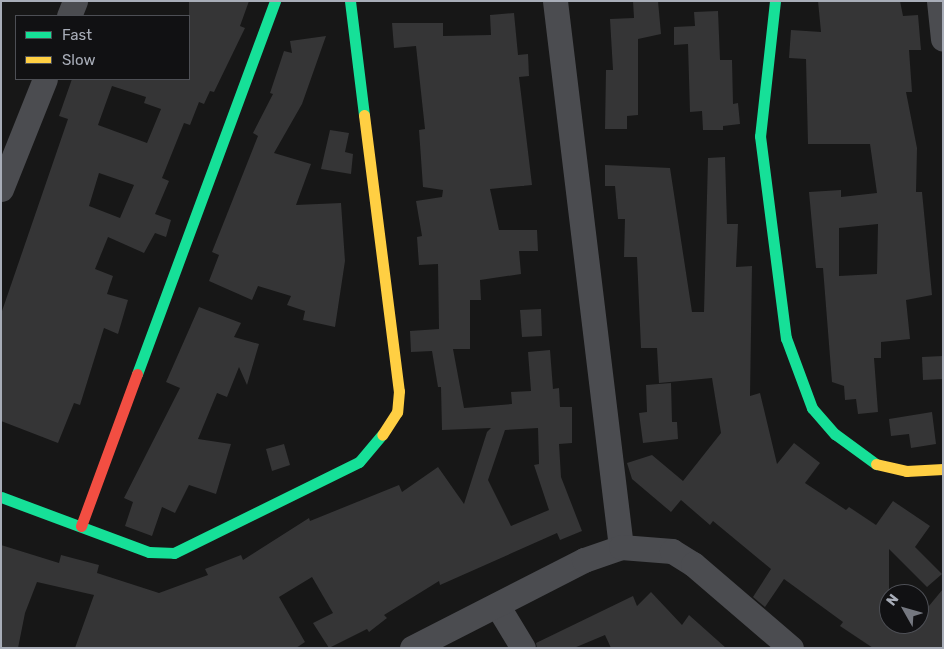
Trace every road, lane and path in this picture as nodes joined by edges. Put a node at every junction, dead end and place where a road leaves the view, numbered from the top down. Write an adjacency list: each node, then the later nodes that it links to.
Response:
1 (75, 1): 7 (street)
2 (275, 1): 13 (street)
3 (350, 1): 13 (street)
4 (554, 1): 14 (street)
5 (775, 1): 11 (street)
6 (939, 1): 8 (street)
7 (70, 15)
8 (943, 39)
9 (45, 80): 10 (street)
10 (1, 189)
11 (943, 469)
12 (1, 498): 13 (street)
13 (81, 526)
14 (621, 547): 15 (street); 18 (street)
15 (497, 605): 16 (street); 17 (street)
16 (412, 648)
17 (523, 648)
18 (791, 648)

